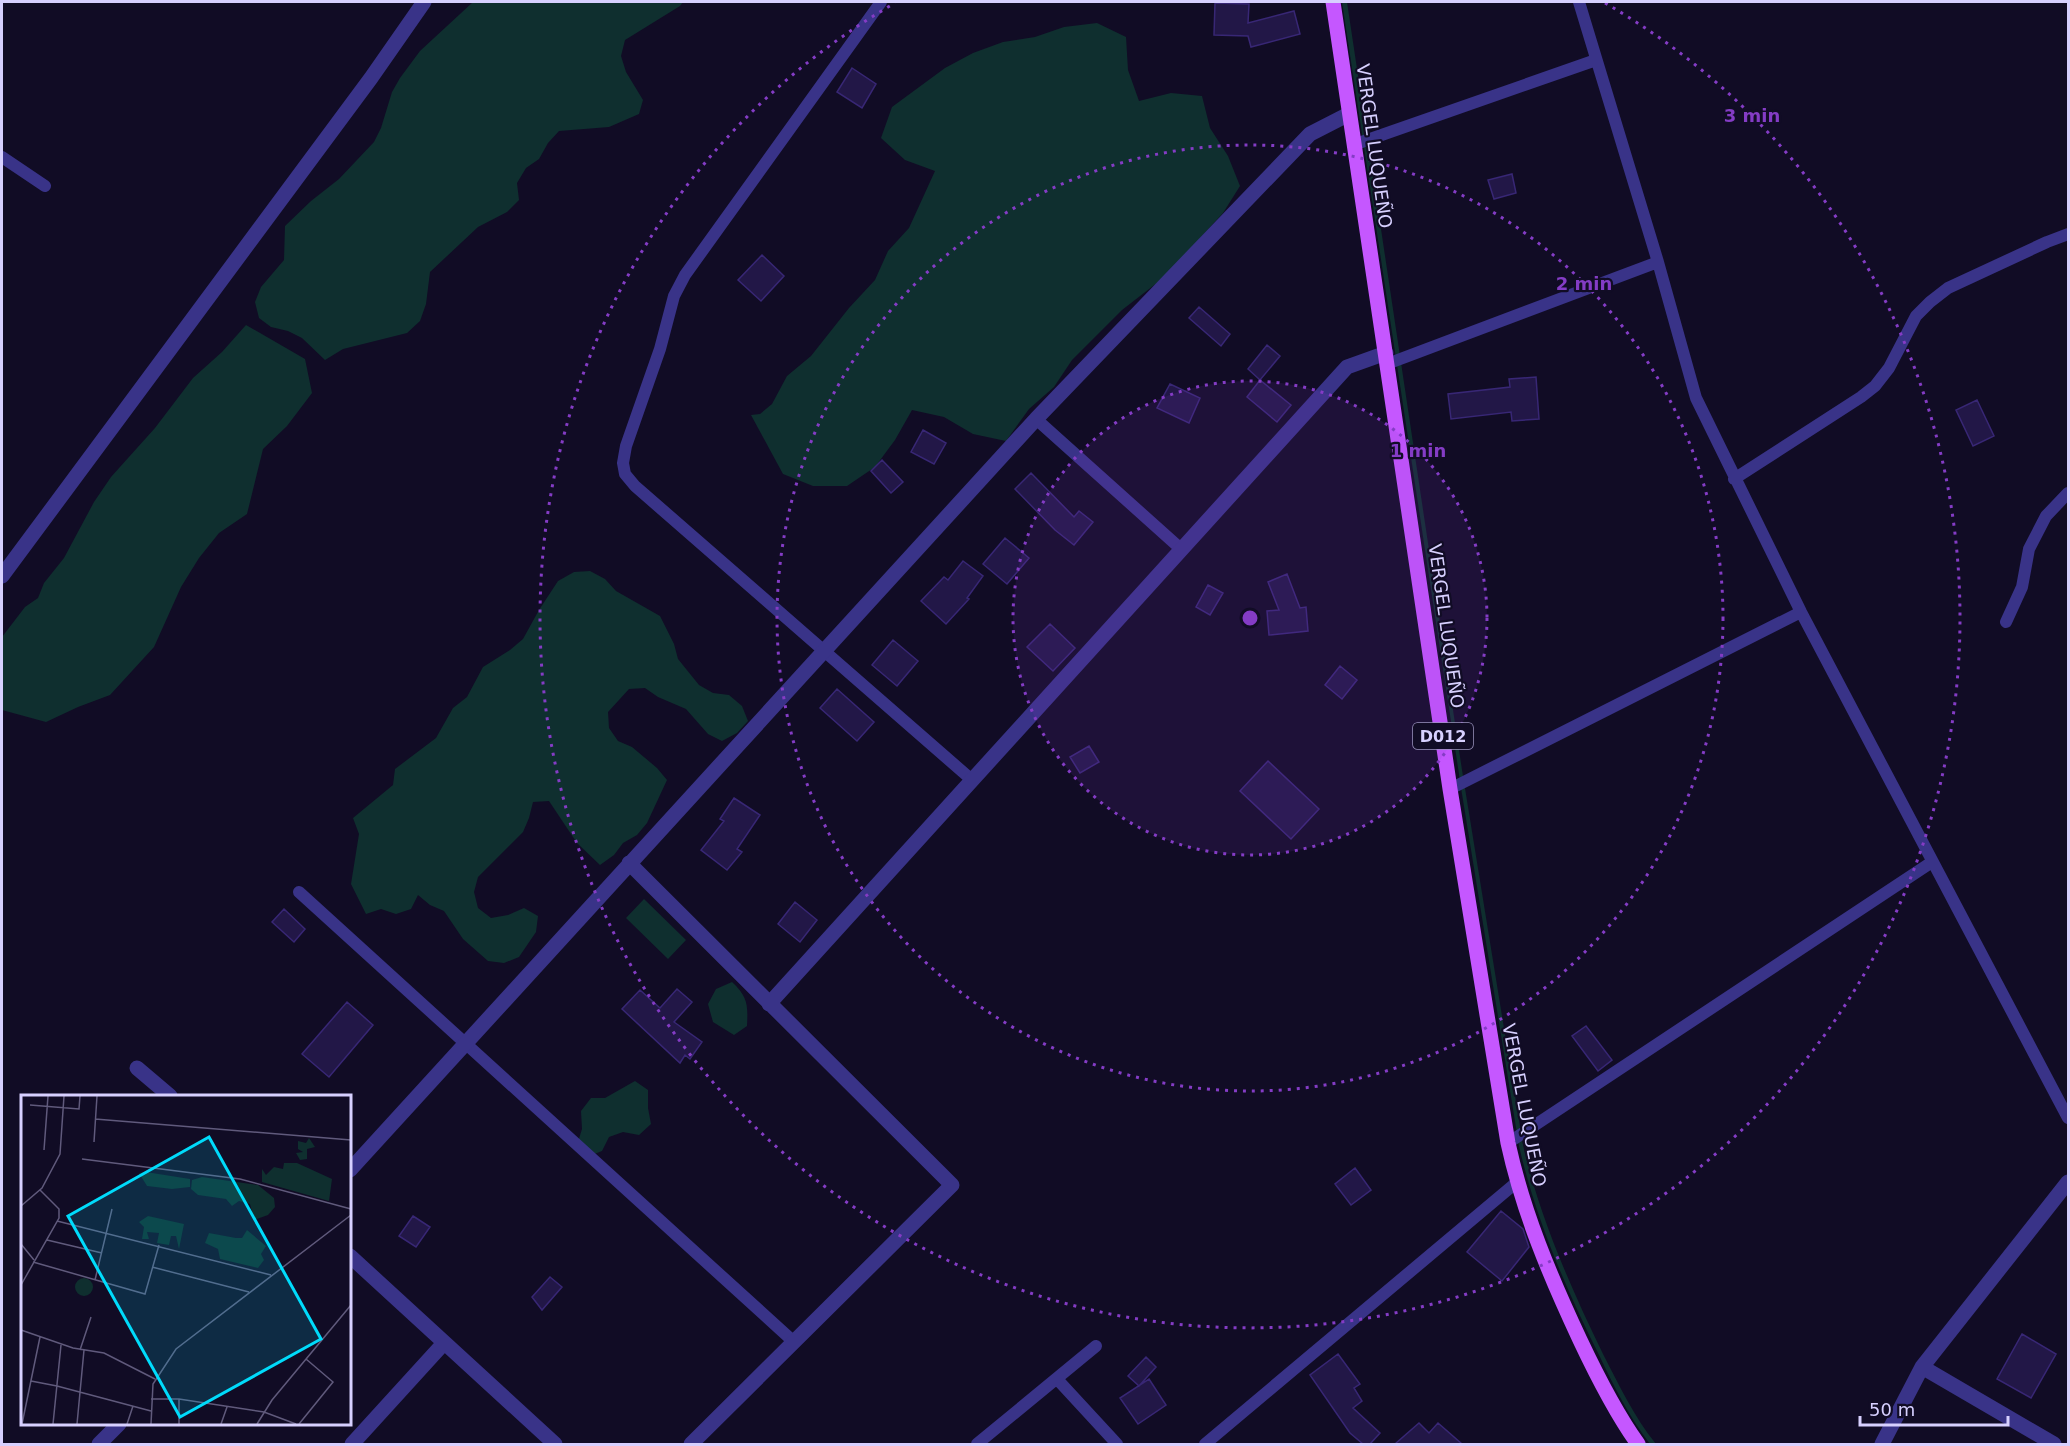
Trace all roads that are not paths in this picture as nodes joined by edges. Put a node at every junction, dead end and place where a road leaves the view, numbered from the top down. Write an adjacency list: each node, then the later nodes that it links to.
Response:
1 (424, 2): 17 (street)
2 (881, 2): 20 (lane)
3 (1333, 2): 6 (main road, VERGEL LUQUEÑO / D012)
4 (1579, 2): 5 (lane)
5 (1596, 60): 7 (lane); 11 (lane)
6 (1349, 114): 7 (main road, VERGEL LUQUEÑO / D012); 13 (street)
7 (1353, 145): 12 (main road, VERGEL LUQUEÑO / D012)
8 (2, 157): 9 (lane)
9 (45, 186)
10 (2068, 234): 14 (lane)
11 (1658, 262): 12 (lane); 14 (lane)
12 (1387, 359): 16 (street); 22 (main road, VERGEL LUQUEÑO / D012)
13 (1036, 419): 16 (lane); 20 (street)
14 (1734, 479): 18 (lane)
15 (2068, 493): 19 (lane)
16 (1181, 549): 21 (street)
17 (2, 576)
18 (1801, 612): 22 (lane); 23 (lane)
19 (2006, 622)
20 (823, 650): 21 (lane); 24 (street)
21 (972, 780): 26 (street)
22 (1450, 789): 31 (main road, VERGEL LUQUEÑO / D012)
23 (1932, 862): 30 (lane); 31 (lane)
24 (629, 863): 26 (street); 27 (street)
25 (299, 892): 27 (lane)
26 (769, 1004): 36 (street)
27 (465, 1043): 32 (street); 36 (lane)
28 (138, 1068): 29 (street)
29 (169, 1095)
30 (2068, 1118)
31 (1508, 1143): 33 (main road, VERGEL LUQUEÑO / D012)
32 (351, 1169)
33 (1516, 1182): 48 (lane); 49 (main road, VERGEL LUQUEÑO / D012)
34 (2068, 1182): 39 (street)
35 (351, 1257): 37 (street)
36 (794, 1342): 45 (street)
37 (444, 1343): 43 (street); 44 (street)
38 (1096, 1346): 40 (lane)
39 (1922, 1367): 50 (street); 51 (street)
40 (1057, 1378): 46 (lane); 47 (lane)
41 (118, 1425): 42 (street)
42 (99, 1444)
43 (352, 1444)
44 (555, 1444)
45 (691, 1444)
46 (977, 1444)
47 (1117, 1444)
48 (1205, 1444)
49 (1638, 1444)
50 (1882, 1444)
51 (2054, 1444)

